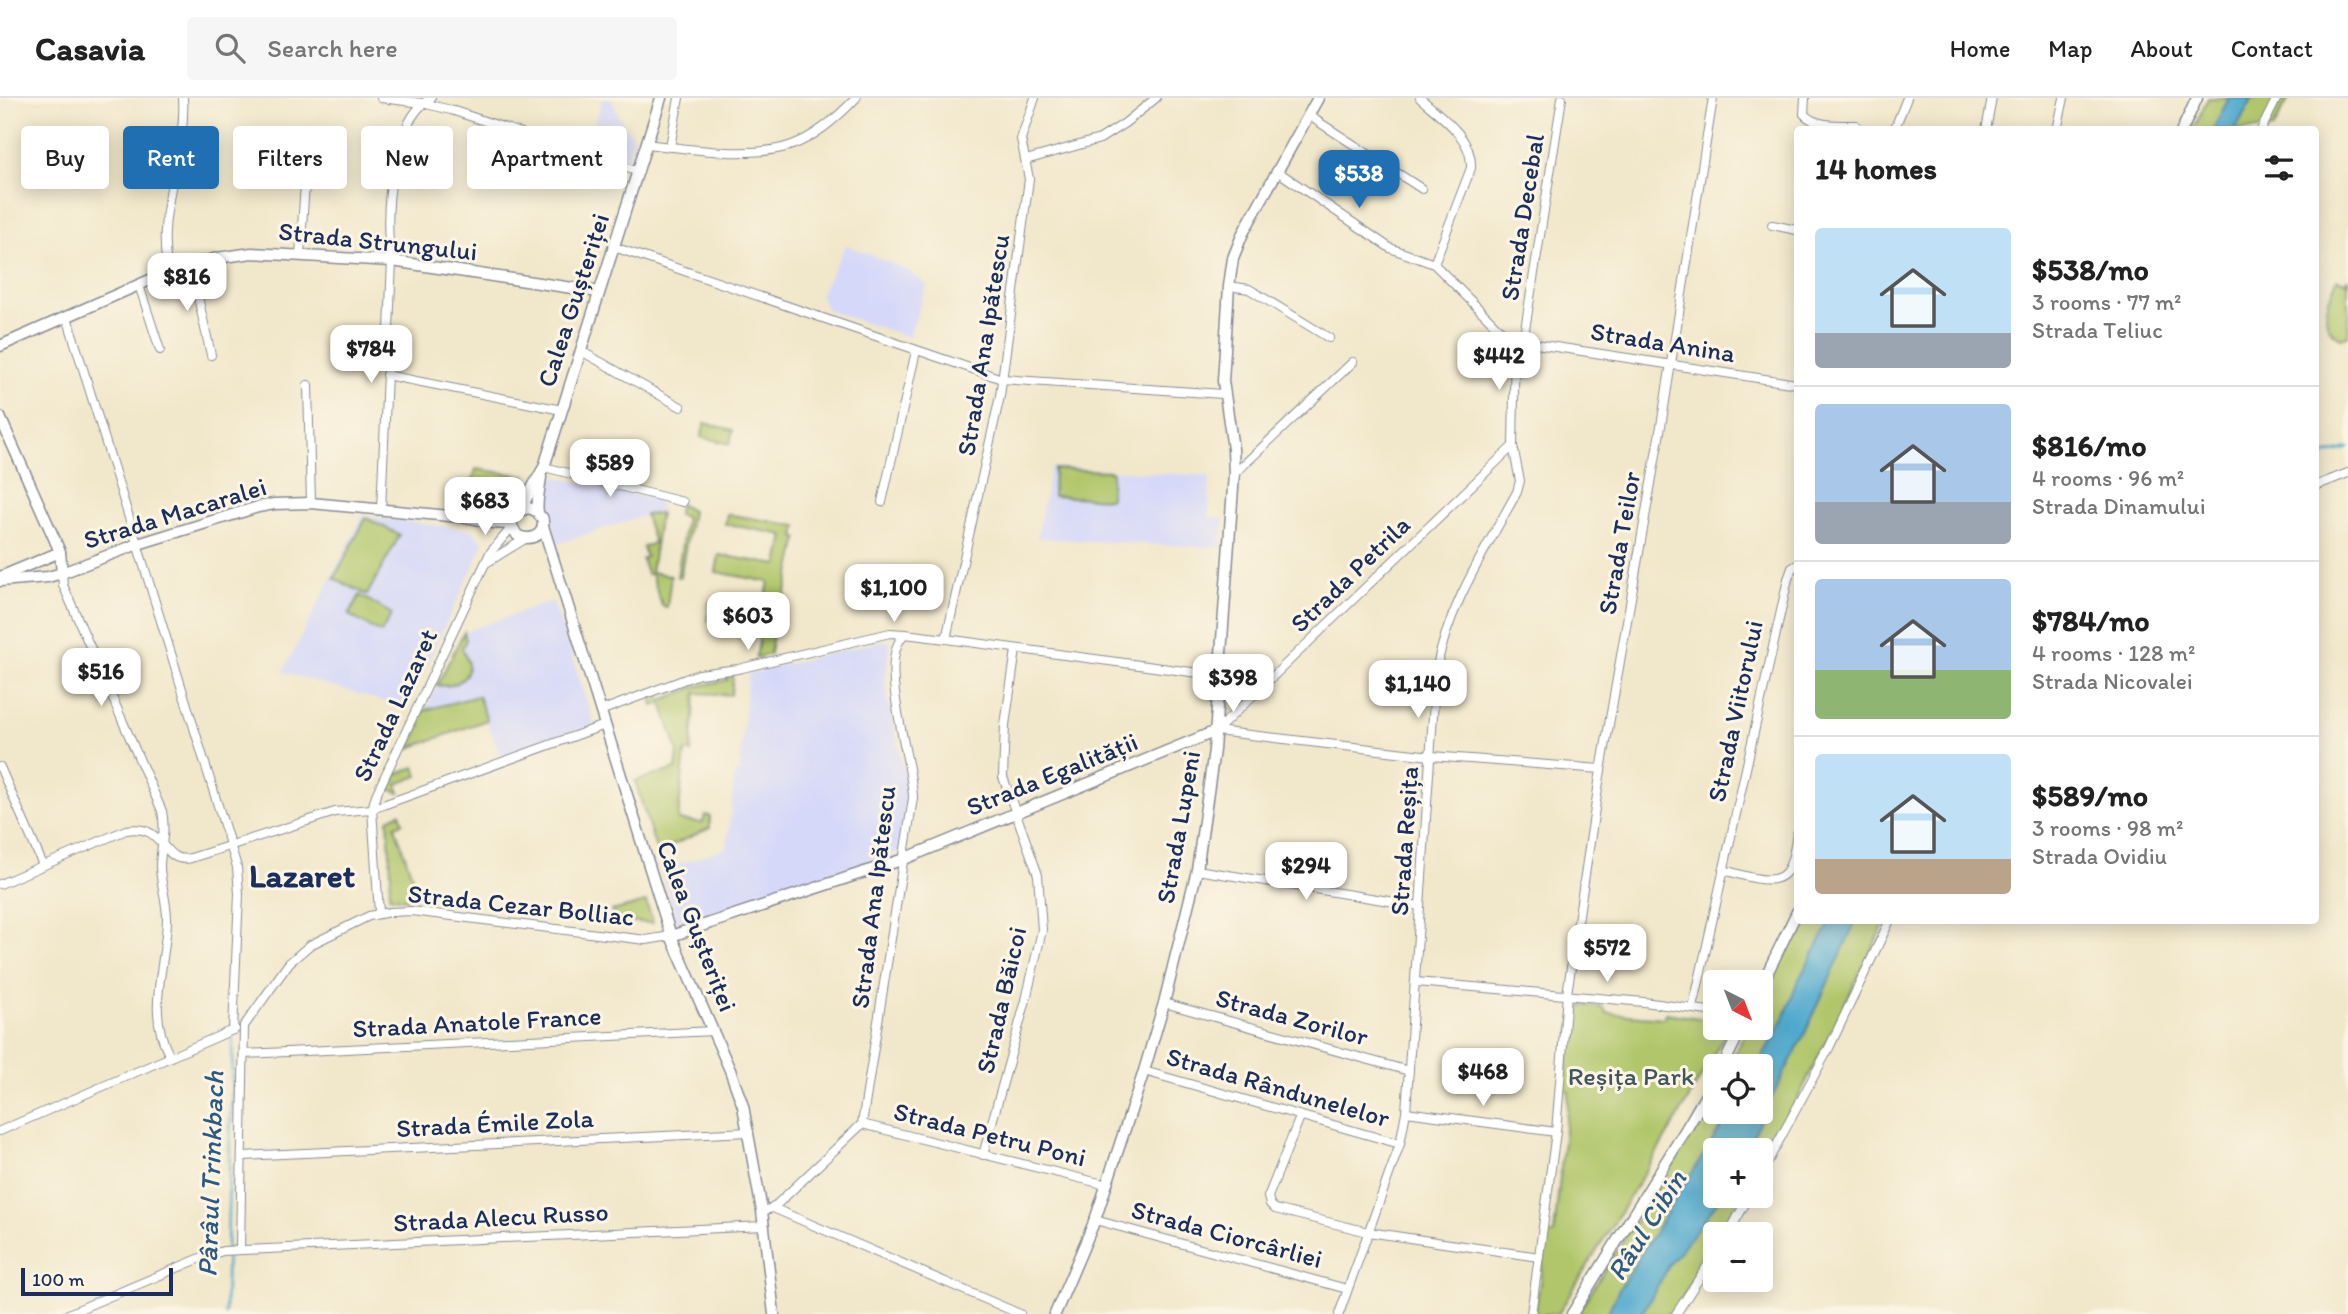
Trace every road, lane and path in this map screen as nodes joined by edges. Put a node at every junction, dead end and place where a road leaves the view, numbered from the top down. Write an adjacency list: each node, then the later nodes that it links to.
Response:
1 (183, 98): 42 (street)
2 (381, 98): 19 (street)
3 (431, 98): 20 (street)
4 (662, 98): 28 (street, Calea Gușteriței)
5 (679, 98): 29 (street)
6 (856, 98): 29 (street)
7 (1035, 98): 30 (street, Strada Ana Ipătescu)
8 (1156, 98): 30 (street)
9 (1318, 98): 21 (street, Strada Lupeni)
10 (1420, 98): 40 (street)
11 (1562, 98): 48 (street, Strada Decebal)
12 (1713, 98): 55 (street, Strada Teilor)
13 (1805, 98): 22 (street)
14 (1907, 98): 23 (street)
15 (1992, 98): 24 (street)
16 (2064, 98): 25 (street)
17 (2197, 98): 26 (street)
18 (2277, 98): 27 (street)
19 (396, 99): 20 (street)
20 (422, 103): 32 (street); 39 (street)
21 (1308, 115): 31 (street, Strada Lupeni); 34 (street)
22 (1856, 125)
23 (1896, 126)
24 (1987, 126)
25 (2058, 126)
26 (2184, 126)
27 (2263, 126)
28 (648, 144): 29 (street); 32 (street, Calea Gușteriței)
29 (670, 147)
30 (1026, 160): 57 (street, Strada Ana Ipătescu)
31 (1277, 171): 40 (street); 44 (street, Strada Lupeni)
32 (639, 172): 37 (street, Calea Gușteriței)
33 (304, 189): 38 (street)
34 (1422, 189)
35 (1772, 225): 36 (street)
36 (1794, 229)
37 (614, 247): 45 (street, Calea Gușteriței); 52 (street)
38 (300, 255): 39 (street, Strada Strungului); 41 (street, Strada Strungului)
39 (391, 261): 45 (street, Strada Strungului); 56 (street)
40 (1434, 264): 48 (street)
41 (191, 266): 42 (street, Strada Strungului); 53 (street)
42 (169, 273): 43 (street, Strada Strungului)
43 (139, 285): 46 (street, Strada Strungului); 50 (street)
44 (1229, 286): 47 (street); 60 (street, Strada Lupeni)
45 (599, 292): 51 (street, Calea Gușteriței)
46 (67, 317): 49 (street, Strada Strungului); 78 (street)
47 (1329, 338)
48 (1519, 341): 55 (street, Strada Anina); 64 (street, Strada Reșița)
49 (0, 346)
50 (160, 351)
51 (581, 351): 61 (street); 62 (street, Calea Gușteriței)
52 (916, 351): 57 (street); 70 (street)
53 (212, 355)
54 (1353, 362): 67 (street)
55 (1670, 365): 58 (street, Strada Anina); 94 (street, Strada Teilor)
56 (386, 374): 62 (street); 72 (street)
57 (1002, 379): 60 (street); 86 (street, Strada Ana Ipătescu)
58 (1794, 384)
59 (308, 385): 71 (street)
60 (1223, 394): 67 (street, Strada Lupeni)
61 (681, 407)
62 (562, 410): 65 (street, Calea Gușteriței)
63 (0, 417): 79 (street)
64 (1513, 446): 91 (street, Strada Petrila); 92 (street, Strada Reșița)
65 (543, 471): 69 (street); 73 (street, Calea Gușteriței); 74 (street, Calea Gușteriței)
66 (2348, 473): 68 (street)
67 (1234, 474): 88 (street, Strada Lupeni)
68 (2319, 484)
69 (683, 502)
70 (882, 502)
71 (311, 503): 72 (street, Strada Macaralei); 78 (street, Strada Macaralei)
72 (381, 510): 75 (street, Strada Macaralei)
73 (520, 510): 74 (street); 75 (street)
74 (538, 512): 76 (street)
75 (512, 526): 77 (street); 81 (street, Strada Lazaret)
76 (542, 526): 77 (street); 80 (street, Calea Gușteriței)
77 (529, 538): 80 (street, Calea Gușteriței); 81 (street)
78 (138, 544): 83 (street, Strada Macaralei); 98 (street)
79 (60, 552): 83 (street); 84 (street)
80 (551, 558): 89 (street, Calea Gușteriței)
81 (486, 563): 95 (street, Strada Lazaret)
82 (1794, 567): 103 (street, Strada Viitorului)
83 (62, 573): 84 (street, Strada Macaralei); 97 (street)
84 (0, 579)
85 (905, 634): 86 (street); 89 (street); 100 (street, Strada Ana Ipătescu)
86 (946, 639): 87 (street)
87 (1016, 649): 88 (street); 96 (street, Strada Băicoi)
88 (1221, 676): 91 (street, Strada Lupeni)
89 (600, 711): 90 (street, Calea Gușteriței)
90 (605, 725): 95 (street); 109 (street, Calea Gușteriței)
91 (1216, 731): 92 (street); 96 (street, Strada Egalității); 102 (street, Strada Lupeni)
92 (1431, 756): 94 (street); 105 (street, Strada Reșița)
93 (0, 767): 101 (street)
94 (1601, 769): 112 (street, Strada Teilor)
95 (372, 809): 98 (street); 106 (street, Strada Lazaret)
96 (1015, 815): 100 (street, Strada Egalității); 132 (street, Strada Băicoi)
97 (163, 844): 98 (street); 101 (street); 120 (street)
98 (232, 844): 117 (street)
99 (1794, 848): 103 (street)
100 (904, 859): 109 (street, Strada Egalității); 126 (street, Strada Ana Ipătescu)
101 (43, 865): 104 (street)
102 (1197, 870): 105 (street); 113 (street, Strada Lupeni)
103 (1723, 870): 114 (street, Strada Viitorului)
104 (0, 884)
105 (1420, 906): 111 (street, Strada Reșița)
106 (379, 913): 109 (street, Strada Cezar Bolliac); 116 (street, Strada Cezar Bolliac)
107 (1794, 918): 110 (street)
108 (1888, 924): 131 (street)
109 (671, 936): 118 (street, Calea Gușteriței)
110 (1769, 970)
111 (1416, 982): 112 (street); 122 (street, Strada Reșița)
112 (1567, 994): 114 (street); 129 (street)
113 (1164, 1003): 121 (street, Strada Lupeni); 122 (street, Strada Zorilor)
114 (1693, 1008): 115 (street)
115 (1703, 1010)
116 (244, 1026): 117 (street); 119 (street)
117 (233, 1030): 120 (street)
118 (713, 1031): 119 (street, Strada Anatole France); 128 (street, Calea Gușteriței)
119 (244, 1054): 133 (street)
120 (170, 1057): 127 (street)
121 (1144, 1071): 125 (street, Strada Rândunelelor); 134 (street, Strada Lupeni)
122 (1409, 1072): 124 (street, Strada Reșița)
123 (1703, 1100): 149 (street)
124 (1406, 1112): 129 (street); 130 (street, Strada Reșița)
125 (1300, 1116): 130 (street, Strada Rândunelelor); 138 (street)
126 (862, 1124): 132 (street, Strada Petru Poni); 135 (street)
127 (0, 1131)
128 (749, 1132): 133 (street, Strada Émile Zola); 135 (street, Calea Gușteriței)
129 (1556, 1132): 140 (street)
130 (1400, 1144): 138 (street, Strada Reșița)
131 (1773, 1152)
132 (984, 1155): 134 (street, Strada Petru Poni)
133 (242, 1156): 139 (street)
134 (1107, 1185): 136 (street, Strada Lupeni)
135 (767, 1210): 137 (street, Calea Gușteriței); 145 (street)
136 (1096, 1220): 142 (street, Strada Ciorcârliei); 146 (street, Strada Lupeni)
137 (764, 1226): 139 (street, Strada Alecu Russo); 144 (street, Calea Gușteriței)
138 (1368, 1232): 140 (street); 142 (street, Strada Reșița)
139 (237, 1250): 143 (street, Strada Alecu Russo)
140 (1539, 1257): 148 (street)
141 (1703, 1272): 150 (street)
142 (1347, 1289): 147 (street, Strada Reșița)
143 (68, 1314)
144 (774, 1314)
145 (1020, 1314)
146 (1055, 1314)
147 (1339, 1314)
148 (1531, 1314)
149 (1572, 1314)
150 (1676, 1314)

